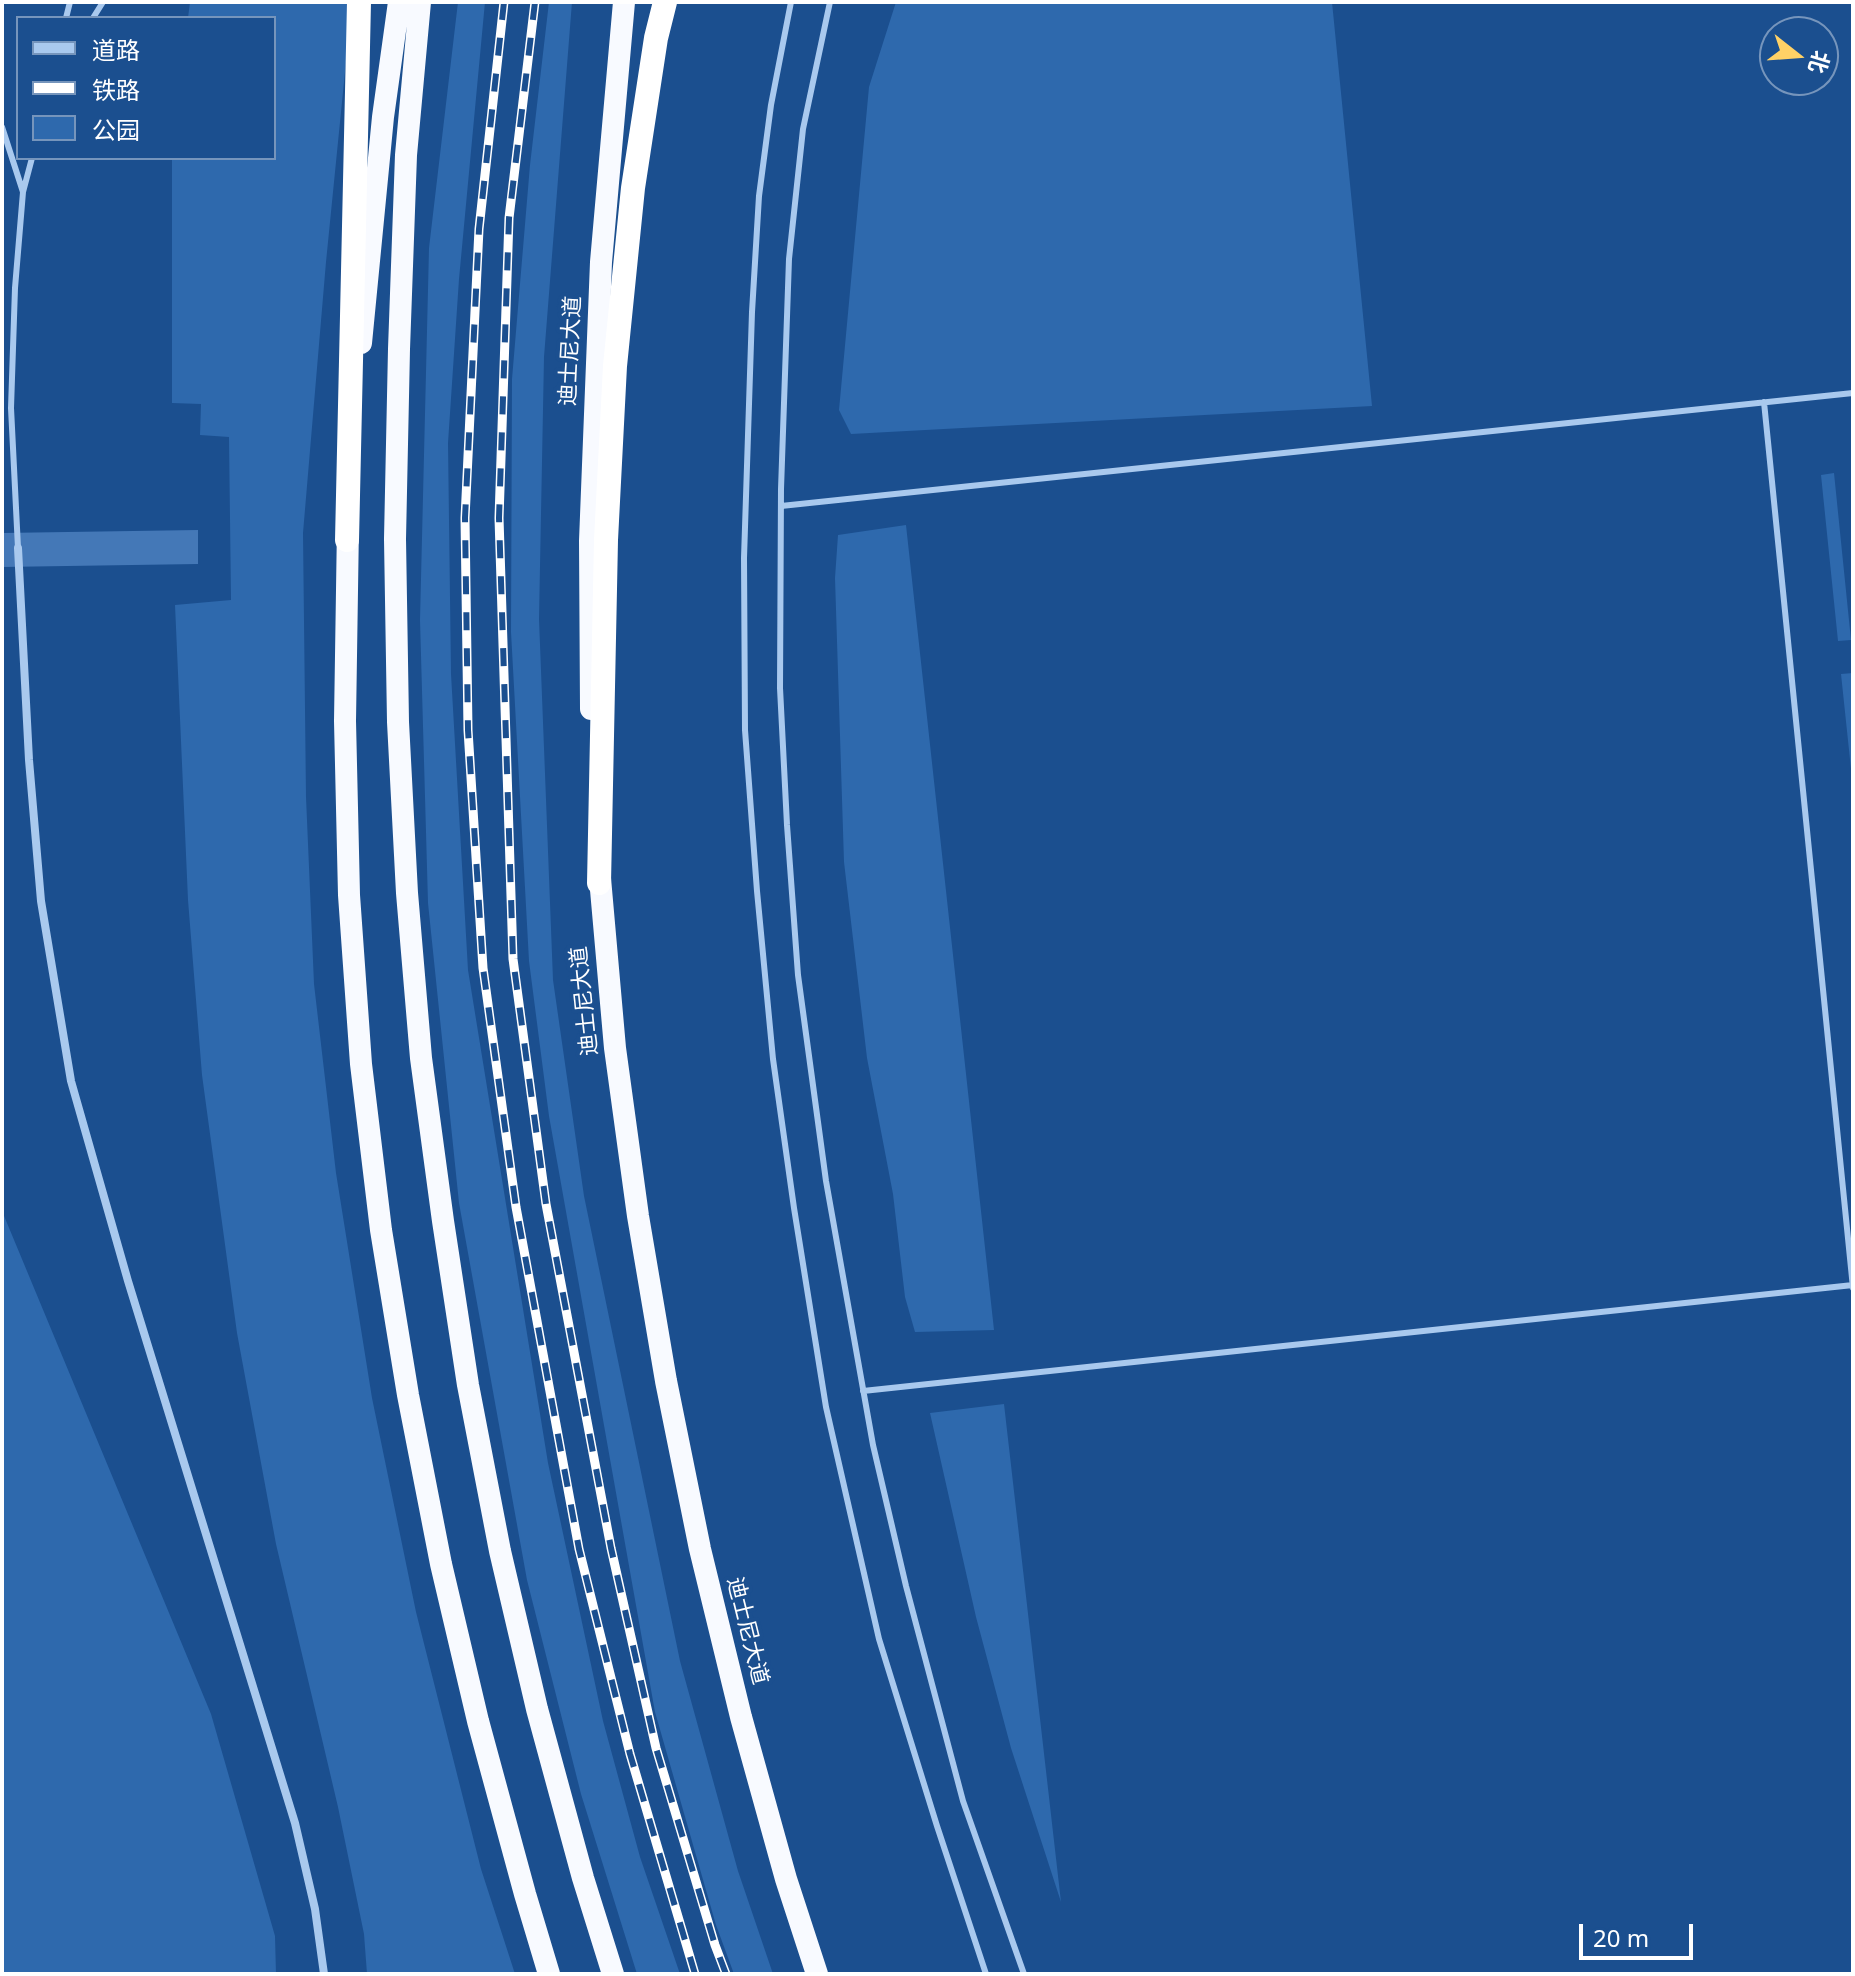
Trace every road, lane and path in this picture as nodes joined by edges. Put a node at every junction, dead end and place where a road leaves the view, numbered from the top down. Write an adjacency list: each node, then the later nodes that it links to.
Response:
1 (359, 2): 14 (highway)
2 (399, 2): 14 (highway)
3 (420, 2): 22 (highway)
4 (624, 2): 15 (highway, 迪士尼大道)
5 (665, 2): 15 (highway)
6 (791, 2): 24 (lane)
7 (830, 2): 13 (lane)
8 (2, 127): 10 (lane)
9 (31, 160): 10 (lane)
10 (23, 192): 16 (lane)
11 (1853, 393): 12 (lane)
12 (1764, 402): 13 (lane); 18 (lane)
13 (781, 506): 19 (lane)
14 (347, 540): 21 (highway)
15 (598, 541): 17 (highway)
16 (18, 548): 20 (street)
17 (599, 883): 23 (highway, 迪士尼大道)
18 (1853, 1286): 19 (lane)
19 (863, 1391): 25 (lane)
20 (324, 1974)
21 (549, 1974)
22 (613, 1974)
23 (817, 1974)
24 (986, 1974)
25 (1024, 1974)

